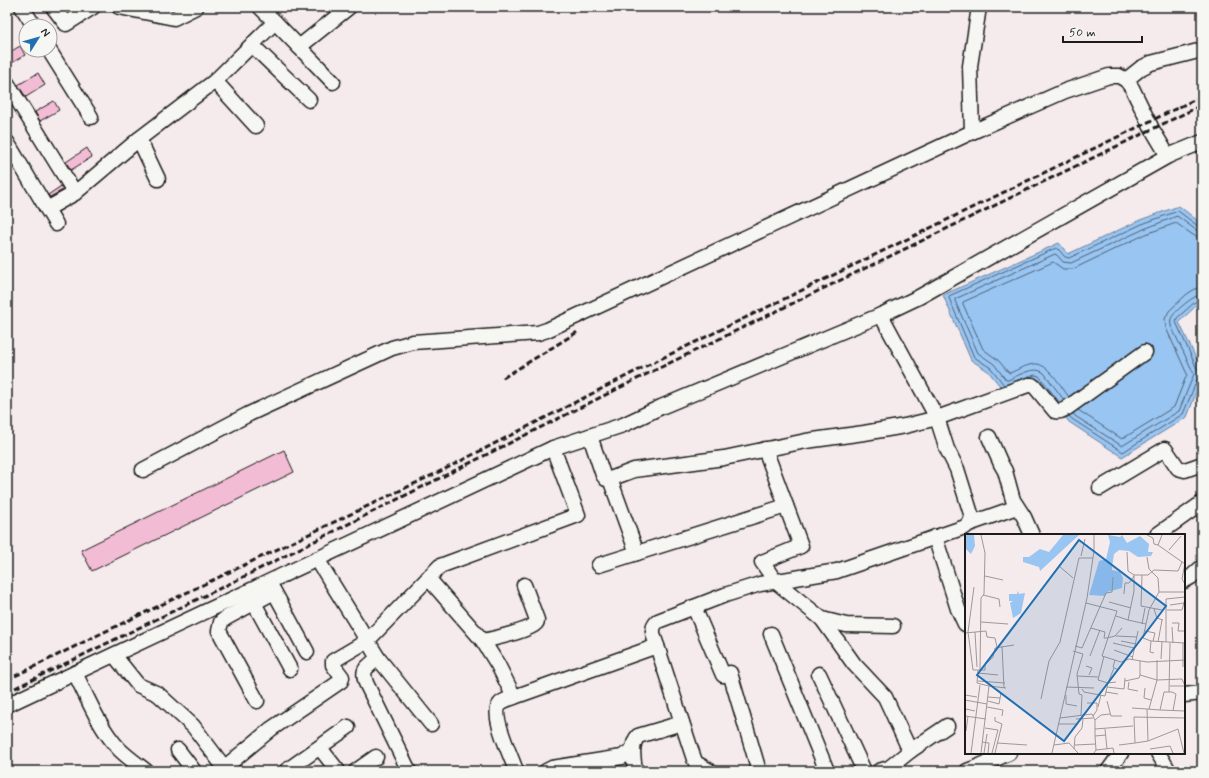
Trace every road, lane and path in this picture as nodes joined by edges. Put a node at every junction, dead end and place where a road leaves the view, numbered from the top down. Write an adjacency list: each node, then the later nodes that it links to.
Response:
1 (22, 7): 9 (street)
2 (53, 7): 3 (street)
3 (93, 7)
4 (119, 7): 5 (street)
5 (196, 7)
6 (260, 7): 10 (street)
7 (349, 7): 12 (street)
8 (979, 7): 22 (street)
9 (29, 18)
10 (275, 22): 11 (street); 12 (street)
11 (252, 45): 16 (street); 19 (street)
12 (299, 47): 17 (street)
13 (1202, 50): 15 (street)
14 (54, 58): 20 (street)
15 (1126, 80): 22 (street); 26 (street)
16 (215, 81): 21 (street); 23 (street)
17 (333, 82)
18 (7, 83): 28 (street)
19 (309, 100)
20 (91, 117)
21 (256, 126)
22 (972, 132): 39 (street)
23 (139, 139): 27 (street); 28 (street)
24 (7, 142): 29 (street)
25 (1202, 142): 26 (street)
26 (1168, 156): 31 (street)
27 (158, 179)
28 (76, 193): 29 (street)
29 (47, 210): 30 (street)
30 (56, 224)
31 (882, 315): 33 (street); 34 (street)
32 (1145, 352): 33 (street)
33 (937, 418): 37 (street); 45 (street)
34 (590, 436): 36 (street); 40 (street)
35 (989, 436): 44 (street)
36 (553, 448): 50 (street); 53 (street)
37 (765, 449): 40 (street); 43 (street)
38 (1202, 464): 41 (street)
39 (143, 470)
40 (610, 479): 49 (street)
41 (1100, 488)
42 (1202, 503): 47 (street)
43 (786, 506): 49 (street); 55 (street)
44 (1017, 507): 45 (street); 46 (street)
45 (969, 524): 48 (street)
46 (1032, 534)
47 (1158, 534)
48 (935, 537): 55 (street); 61 (street)
49 (637, 553): 51 (street)
50 (318, 559): 57 (street); 64 (street)
51 (599, 565)
52 (1202, 567): 54 (street)
53 (428, 578): 64 (street); 65 (street)
54 (1185, 580)
55 (775, 581): 59 (street); 60 (street)
56 (524, 585): 65 (street)
57 (271, 587): 58 (street); 67 (street); 68 (street)
58 (254, 603): 70 (street); 76 (street)
59 (694, 607): 66 (street); 103 (street)
60 (822, 619): 62 (street); 85 (street)
61 (965, 623)
62 (893, 626)
63 (771, 634): 104 (street)
64 (367, 641): 69 (street); 91 (street)
65 (483, 641): 75 (street)
66 (657, 646): 75 (street); 78 (street)
67 (307, 652)
68 (114, 655): 71 (street); 91 (street)
69 (378, 658): 79 (street); 98 (street)
70 (290, 669)
71 (75, 673): 77 (street); 93 (street)
72 (819, 674): 105 (street)
73 (1202, 693): 74 (street)
74 (1185, 695)
75 (514, 697): 99 (street)
76 (257, 701)
77 (7, 705)
78 (682, 723): 83 (street); 102 (street)
79 (430, 724)
80 (947, 726): 85 (street)
81 (348, 727): 82 (street)
82 (320, 748): 95 (street); 96 (street)
83 (633, 748): 100 (street); 101 (street)
84 (178, 750): 94 (street)
85 (910, 751): 90 (street)
86 (1007, 754): 92 (street)
87 (1120, 754): 107 (street)
88 (1159, 754): 108 (street)
89 (376, 757): 97 (street)
90 (900, 768): 106 (street)
91 (225, 770)
92 (975, 770)
93 (146, 771)
94 (194, 771)
95 (286, 771)
96 (338, 771)
97 (356, 771)
98 (409, 771)
99 (516, 771)
100 (546, 771)
101 (635, 771)
102 (710, 771)
103 (759, 771)
104 (827, 771)
105 (864, 771)
106 (879, 771)
107 (1108, 771)
108 (1169, 771)

